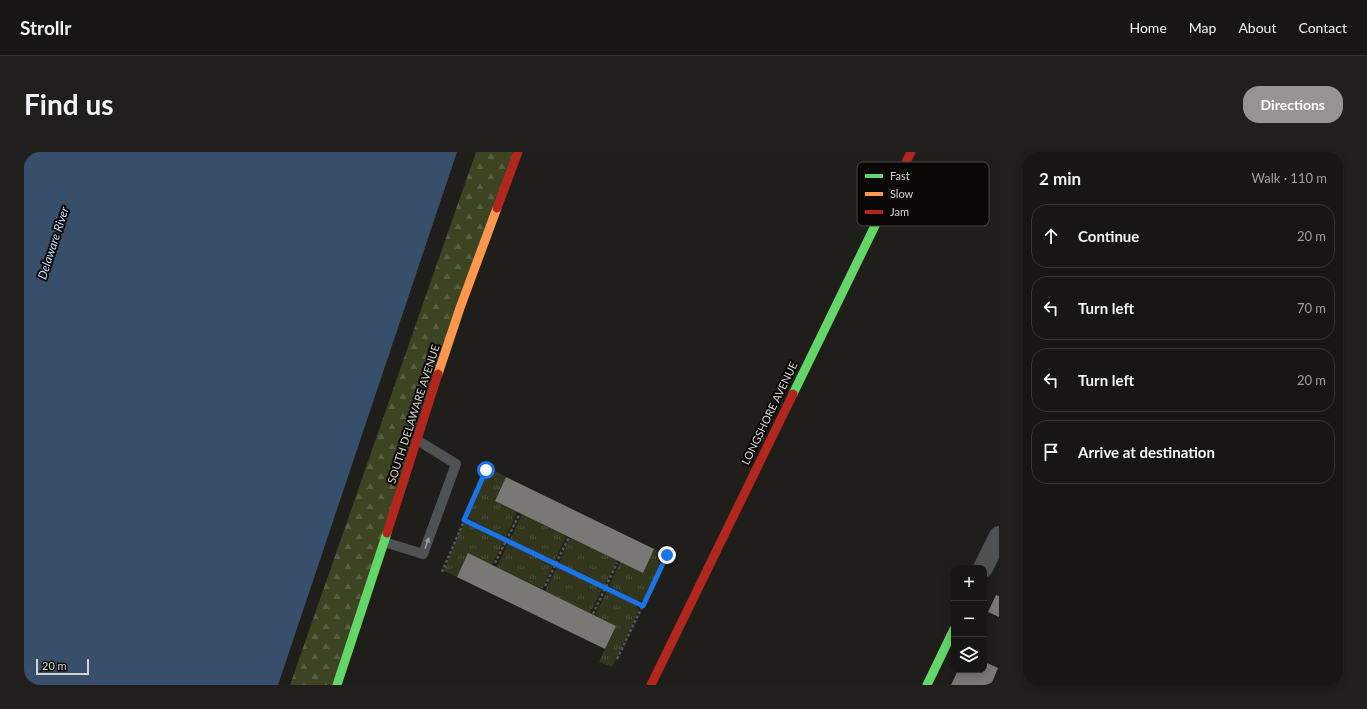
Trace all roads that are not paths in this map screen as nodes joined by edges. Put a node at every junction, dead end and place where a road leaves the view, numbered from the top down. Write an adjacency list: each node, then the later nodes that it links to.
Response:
1 (518, 152): 5 (street, SOUTH DELAWARE AVENUE)
2 (911, 152): 3 (street, LONGSHORE AVENUE)
3 (906, 162)
4 (875, 226): 11 (street, LONGSHORE AVENUE)
5 (417, 440): 7 (street, SOUTH DELAWARE AVENUE); 7 (lane, one-way to 5)
6 (999, 536): 8 (street)
7 (384, 542): 10 (street, SOUTH DELAWARE AVENUE)
8 (985, 565)
9 (951, 635): 12 (street)
10 (337, 685)
11 (651, 685)
12 (927, 685)

